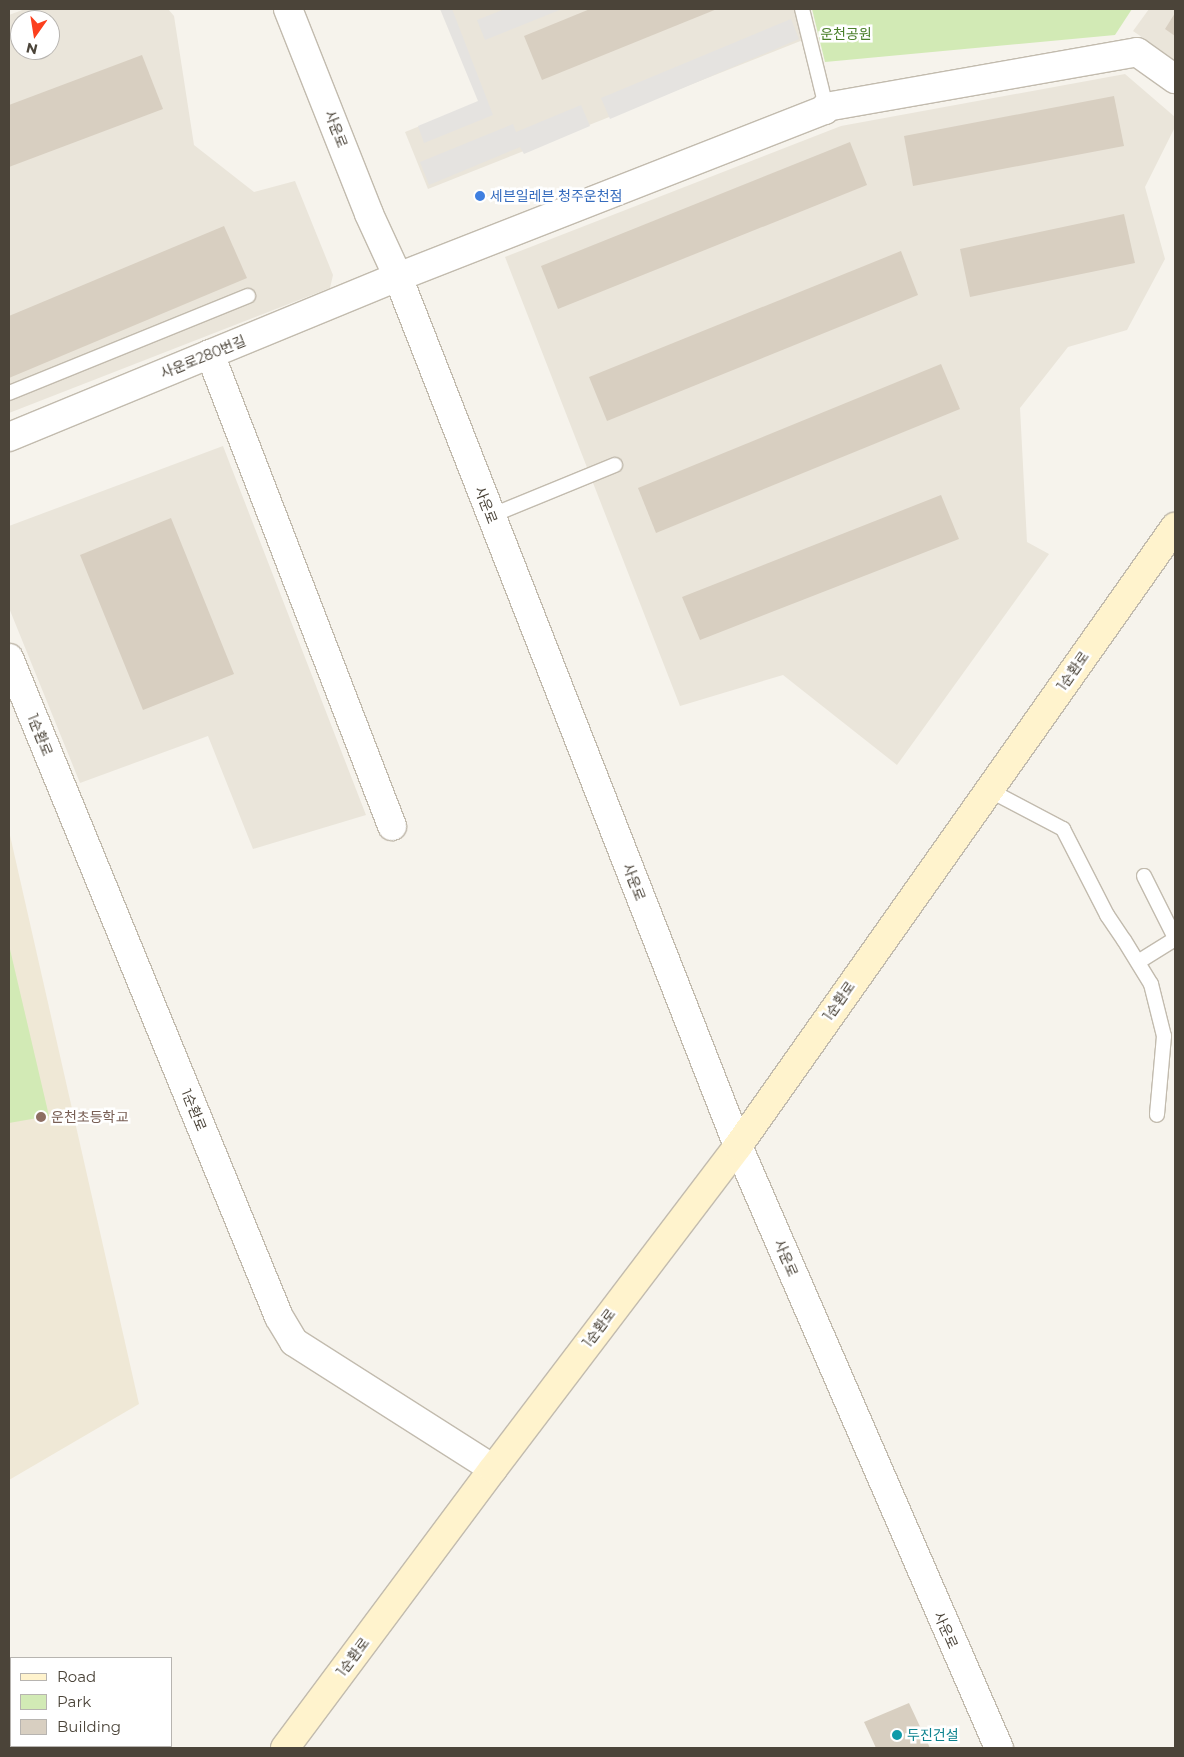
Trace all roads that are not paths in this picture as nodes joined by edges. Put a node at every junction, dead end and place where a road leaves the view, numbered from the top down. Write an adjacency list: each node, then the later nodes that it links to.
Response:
1 (288, 9): 5 (street, 사운로)
2 (802, 9): 4 (lane)
3 (1175, 80): 4 (street, 사운로280번길)
4 (826, 107): 5 (street, 사운로280번길)
5 (398, 277): 7 (street, 사운로280번길); 11 (street, 사운로)
6 (248, 296): 8 (lane)
7 (210, 354): 9 (street, 사운로280번길); 15 (street)
8 (9, 393)
9 (9, 437)
10 (615, 465): 11 (lane)
11 (490, 516): 20 (street, 사운로)
12 (1175, 526): 14 (main road, 1순환로)
13 (9, 658): 21 (street, 1순환로)
14 (989, 790): 18 (lane); 20 (main road, 1순환로)
15 (392, 826)
16 (1144, 876): 17 (lane)
17 (1175, 939): 18 (lane)
18 (1138, 962): 19 (lane)
19 (1157, 1115)
20 (738, 1146): 21 (main road, 1순환로); 23 (street, 사운로)
21 (492, 1468): 22 (main road, 1순환로)
22 (285, 1748)
23 (999, 1748)

